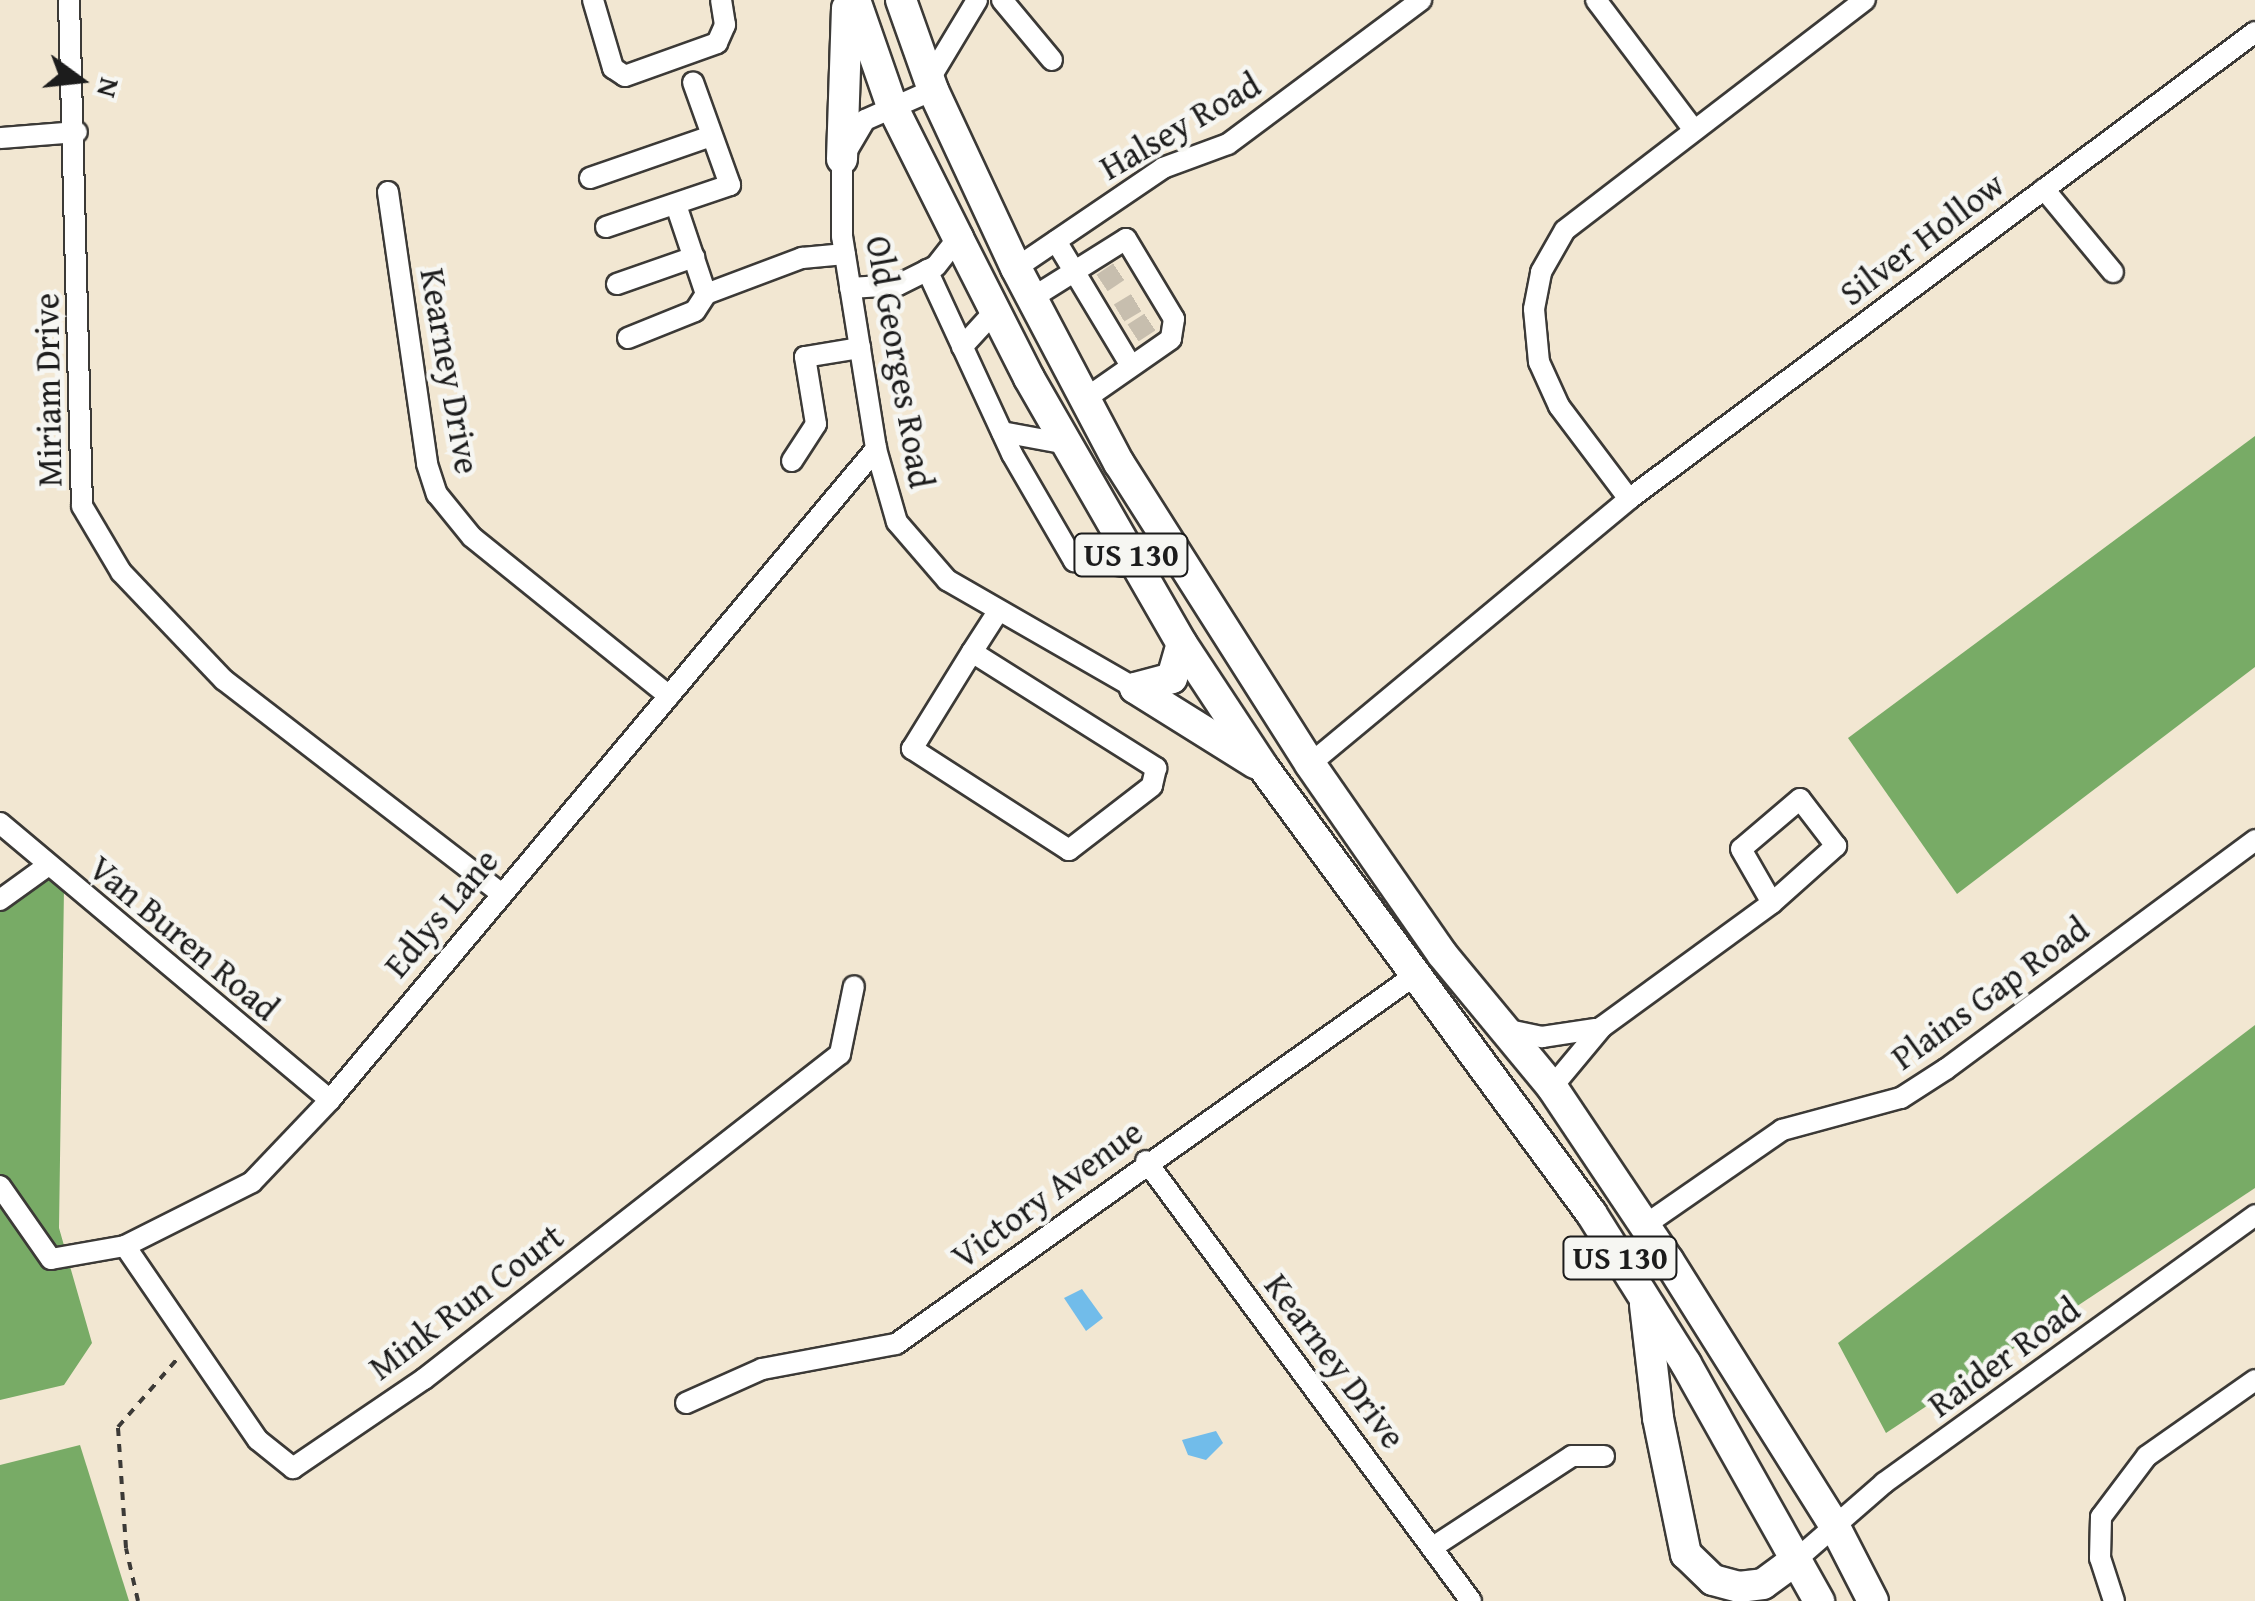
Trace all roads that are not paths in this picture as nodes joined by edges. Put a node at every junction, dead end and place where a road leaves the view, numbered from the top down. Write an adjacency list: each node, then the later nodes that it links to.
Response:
1 (70, 0): 18 (street, Miriam Drive)
2 (593, 0): 3 (street)
3 (720, 0)
4 (846, 0): 21 (highway)
5 (855, 0): 16 (highway, US 130)
6 (900, 0): 15 (highway, US 130)
7 (978, 0): 15 (street)
8 (1002, 0): 13 (street)
9 (1422, 0): 28 (street, Halsey Road)
10 (1596, 0): 17 (street)
11 (1864, 0): 17 (street)
12 (2255, 32): 23 (street, Silver Hollow)
13 (1052, 60)
14 (692, 82): 19 (street)
15 (931, 85): 16 (street); 31 (highway, US 130)
16 (892, 106): 21 (street); 27 (highway, US 130)
17 (1694, 130): 49 (street)
18 (76, 132): 20 (street); 61 (street, Miriam Drive)
19 (711, 136): 22 (street); 25 (street)
20 (0, 138)
21 (842, 159): 29 (street, Old Georges Road)
22 (590, 178)
23 (2044, 189): 33 (street); 49 (street, Silver Hollow)
24 (388, 192): 55 (street, Kearney Drive)
25 (676, 205): 26 (street); 30 (street)
26 (606, 228)
27 (958, 238): 32 (street); 39 (highway, US 130)
28 (1056, 241): 31 (street, Halsey Road); 34 (street)
29 (845, 254): 36 (street, Old Georges Road); 37 (street)
30 (694, 257): 35 (street); 37 (street)
31 (1016, 268): 38 (highway, US 130)
32 (927, 270): 36 (street); 41 (street)
33 (2114, 272)
34 (1088, 281): 38 (street); 43 (street); 43 (street)
35 (617, 284)
36 (850, 288): 42 (street, Old Georges Road)
37 (706, 294): 40 (street)
38 (1032, 298): 44 (highway, US 130)
39 (995, 311): 41 (street); 46 (highway, US 130)
40 (628, 338)
41 (962, 347): 45 (street)
42 (860, 348): 47 (street, Old Georges Road); 48 (street)
43 (1132, 366): 44 (street)
44 (1085, 399): 56 (highway, US 130)
45 (1002, 432): 46 (street); 50 (street)
46 (1067, 444): 50 (highway, US 130)
47 (876, 449): 51 (street, Old Georges Road); 55 (street, Edlys Lane)
48 (792, 460)
49 (1629, 498): 56 (street, Silver Hollow)
50 (1138, 567): 52 (highway, US 130)
51 (997, 613): 53 (street); 54 (street, Old Georges Road)
52 (1182, 644): 54 (highway); 57 (highway, US 130)
53 (972, 652): 53 (street)
54 (1135, 688): 57 (highway)
55 (669, 696): 61 (street, Edlys Lane)
56 (1310, 764): 64 (highway, US 130)
57 (1263, 768): 64 (highway, US 130)
58 (0, 823): 60 (street, Van Buren Road)
59 (2255, 840): 73 (street, Plains Gap Road)
60 (46, 866): 62 (street); 69 (street, Van Buren Road)
61 (500, 892): 69 (street, Edlys Lane)
62 (0, 900)
63 (1772, 902): 63 (street); 66 (street)
64 (1430, 964): 67 (highway, US 130); 70 (street, Victory Avenue); 75 (highway, US 130)
65 (854, 986): 74 (street, Mink Run Court)
66 (1602, 1027): 67 (street); 68 (street)
67 (1504, 1029): 68 (highway, US 130)
68 (1552, 1087): 73 (highway, US 130)
69 (330, 1100): 74 (street, Edlys Lane)
70 (1146, 1161): 77 (street, Victory Avenue); 80 (street, Kearney Drive)
71 (0, 1186): 74 (street, Edlys Lane)
72 (2255, 1214): 79 (street, Raider Road)
73 (1645, 1225): 79 (highway, US 130)
74 (125, 1246)
75 (1644, 1297): 81 (highway, US 130); 81 (highway)
76 (2255, 1380): 85 (street)
77 (686, 1403)
78 (1604, 1456): 80 (street)
79 (1834, 1524): 81 (street, Raider Road); 84 (highway, US 130)
80 (1433, 1547): 82 (street, Kearney Drive)
81 (1797, 1558): 83 (highway, US 130)
82 (1472, 1601)
83 (1818, 1601)
84 (1872, 1601)
85 (2114, 1601)

